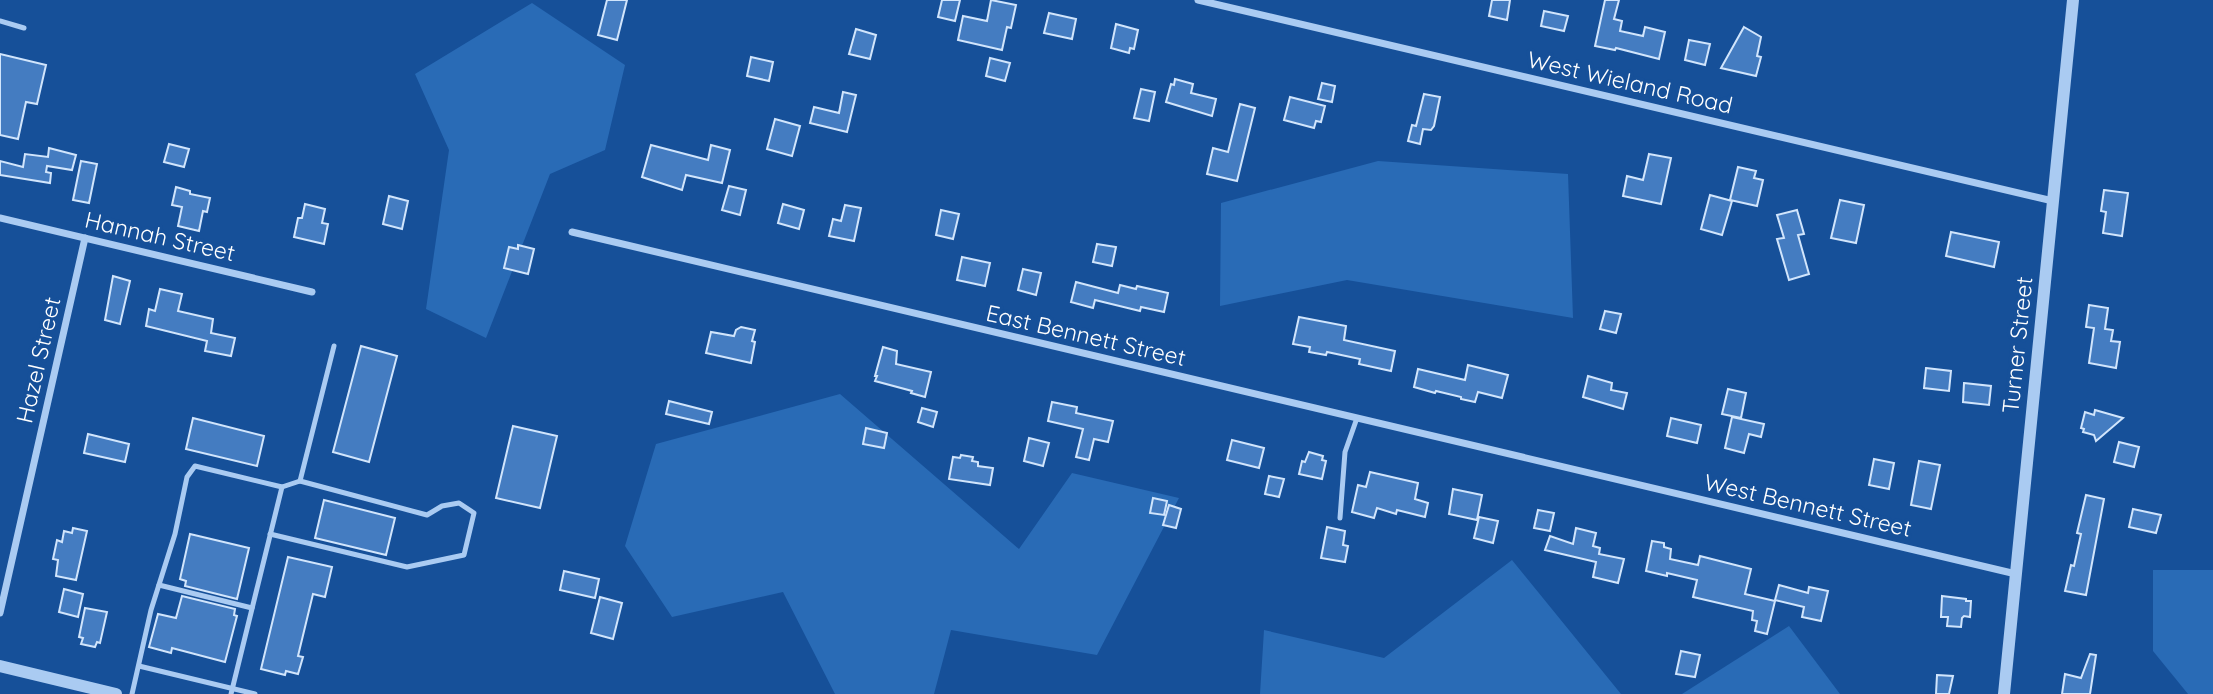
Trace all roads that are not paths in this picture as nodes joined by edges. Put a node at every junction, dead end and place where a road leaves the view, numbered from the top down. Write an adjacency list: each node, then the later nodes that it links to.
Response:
1 (1198, 0): 5 (street, West Wieland Road)
2 (2073, 0): 5 (street, Turner Street)
3 (0, 21): 4 (lane)
4 (24, 28)
5 (2053, 201): 17 (street, Turner Street)
6 (0, 218): 8 (street, Hannah Street)
7 (572, 232): 11 (street, East Bennett Street)
8 (85, 239): 9 (street, Hannah Street); 20 (street, Hazel Street)
9 (312, 292)
10 (334, 346): 13 (lane)
11 (1357, 418): 12 (street, East Bennett Street); 15 (lane)
12 (1592, 473): 17 (street, West Bennett Street)
13 (300, 481): 14 (lane); 16 (lane)
14 (282, 487): 16 (lane); 18 (lane)
15 (1340, 517)
16 (270, 534): 19 (lane)
17 (2016, 574): 27 (street, Turner Street)
18 (159, 585): 19 (lane); 22 (lane)
19 (252, 608): 23 (lane)
20 (0, 613)
21 (0, 666): 24 (street)
22 (139, 666): 23 (lane); 25 (lane)
23 (232, 691): 26 (lane)
24 (116, 694)
25 (132, 694)
26 (255, 694)
27 (2004, 694)

